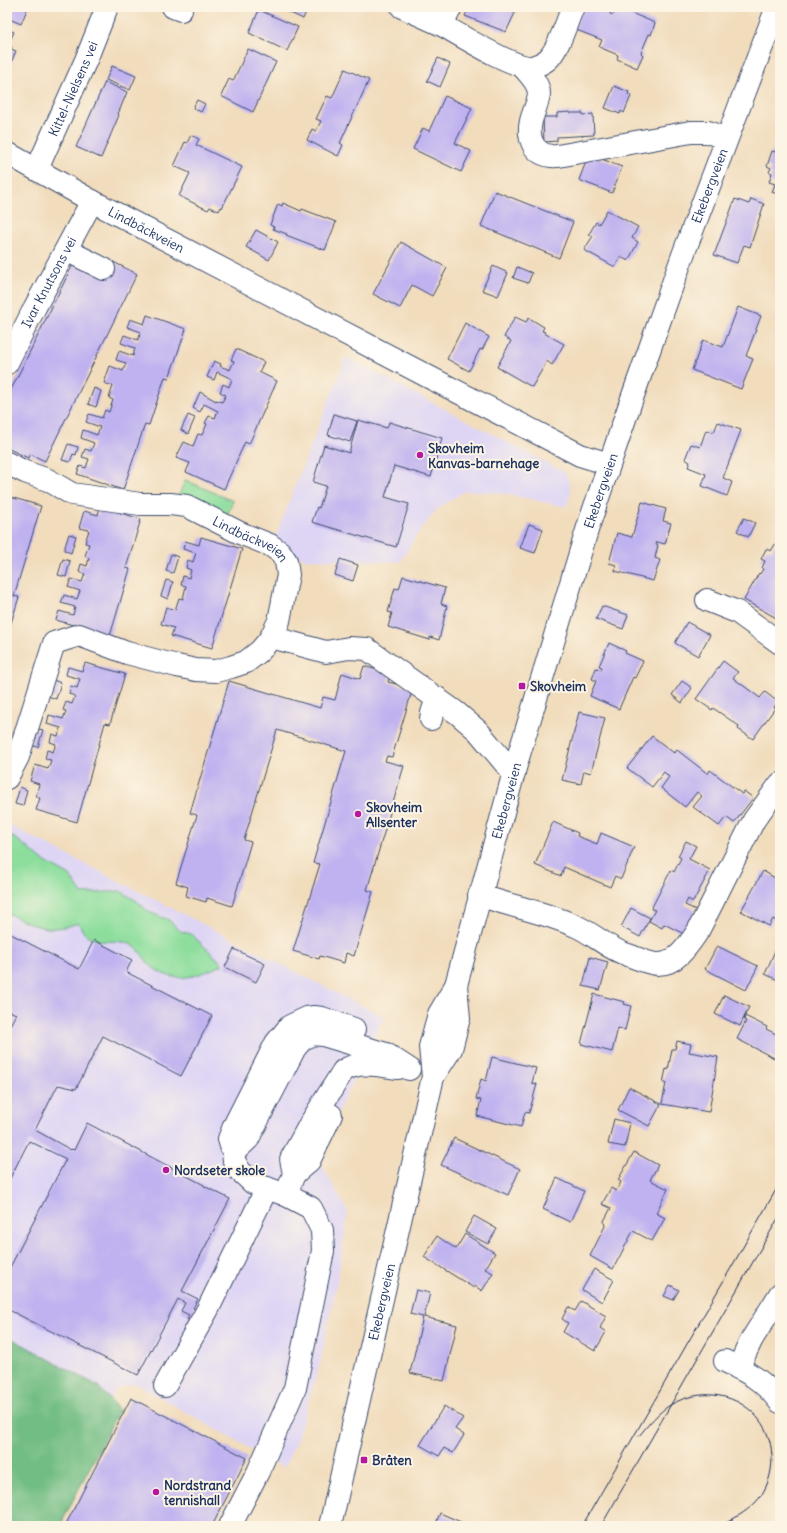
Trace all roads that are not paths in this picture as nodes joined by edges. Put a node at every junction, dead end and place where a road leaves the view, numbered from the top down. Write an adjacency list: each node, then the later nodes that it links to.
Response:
1 (107, 7): 9 (main road, Kittel-Nielsens vei)
2 (402, 7): 5 (main road)
3 (573, 7): 6 (main road)
4 (776, 7): 7 (main road, Ekebergveien)
5 (447, 16): 6 (main road)
6 (522, 66): 7 (main road)
7 (726, 138): 15 (main road, Ekebergveien)
8 (7, 152): 9 (main road, Lindbäckveien)
9 (37, 169): 10 (main road, Lindbäckveien)
10 (92, 201): 11 (main road, Ivar Knutsons vei); 15 (main road, Lindbäckveien)
11 (66, 250): 12 (main road); 13 (main road, Ivar Knutsons vei)
12 (104, 269)
13 (7, 363)
14 (9, 459): 17 (main road, Lindbäckveien)
15 (609, 464): 21 (main road, Ekebergveien)
16 (707, 600): 18 (main road)
17 (271, 637): 19 (main road); 22 (main road, Lindbäckveien)
18 (780, 643)
19 (438, 698): 20 (main road); 21 (main road)
20 (432, 720)
21 (514, 774): 24 (main road, Ekebergveien)
22 (7, 778)
23 (780, 784): 24 (main road)
24 (479, 895): 26 (main road, Ekebergveien)
25 (409, 1069): 26 (main road); 27 (main road); 27 (main road)
26 (433, 1077): 32 (main road, Ekebergveien)
27 (277, 1191): 29 (main road); 31 (main road)
28 (780, 1294): 30 (main road)
29 (165, 1386)
30 (780, 1402)
31 (230, 1526)
32 (330, 1526)

